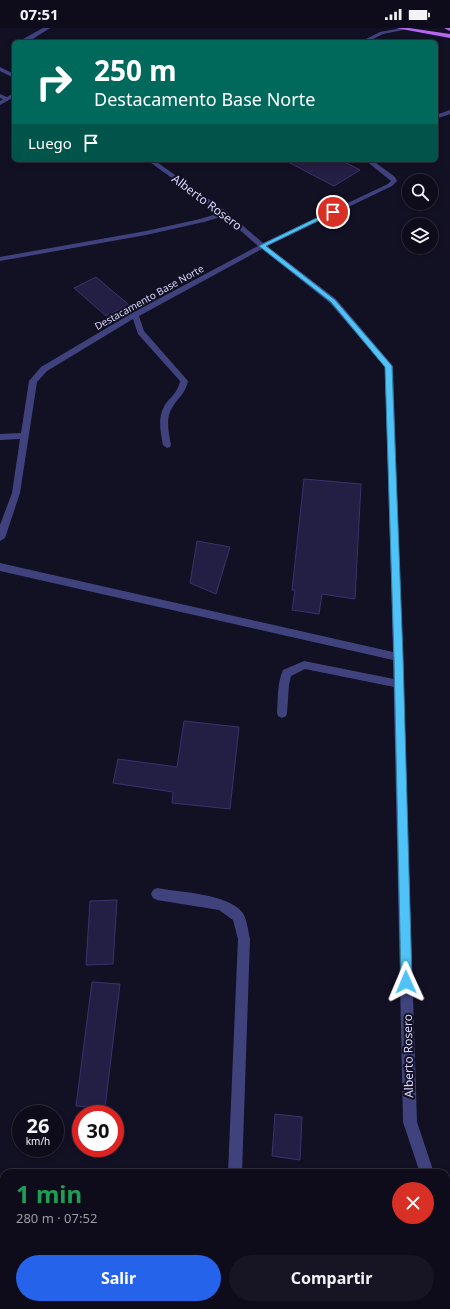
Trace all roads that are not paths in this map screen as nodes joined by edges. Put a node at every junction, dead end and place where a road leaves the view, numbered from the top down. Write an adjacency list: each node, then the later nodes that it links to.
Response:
1 (46, 28): 8 (street)
2 (399, 28): 5 (main road)
3 (447, 28): 4 (main road)
4 (450, 28)
5 (406, 29): 6 (street); 7 (main road)
6 (383, 30): 9 (street)
7 (450, 36)
8 (25, 40)
9 (366, 40)
10 (0, 69): 11 (street)
11 (12, 75)
12 (0, 96): 14 (street)
13 (12, 96): 14 (street)
14 (7, 99): 15 (street)
15 (0, 102)
16 (450, 112): 17 (street)
17 (438, 116)
18 (153, 162): 20 (street, Alberto Rosero)
19 (371, 162): 21 (street, Destacamento Base Norte)
20 (225, 213): 21 (street, Alberto Rosero); 22 (street)
21 (262, 246): 23 (street, Destacamento Base Norte); 29 (street, Alberto Rosero)
22 (0, 259)
23 (135, 315): 24 (street, Destacamento Base Norte); 26 (street)
24 (25, 436): 25 (street); 27 (street, Destacamento Base Norte)
25 (0, 438)
26 (167, 445)
27 (0, 538)
28 (0, 567): 29 (street)
29 (398, 657): 30 (street, Alberto Rosero)
30 (399, 684): 31 (street); 34 (street, Alberto Rosero)
31 (282, 713)
32 (157, 894): 33 (street)
33 (235, 1169)
34 (426, 1169)

